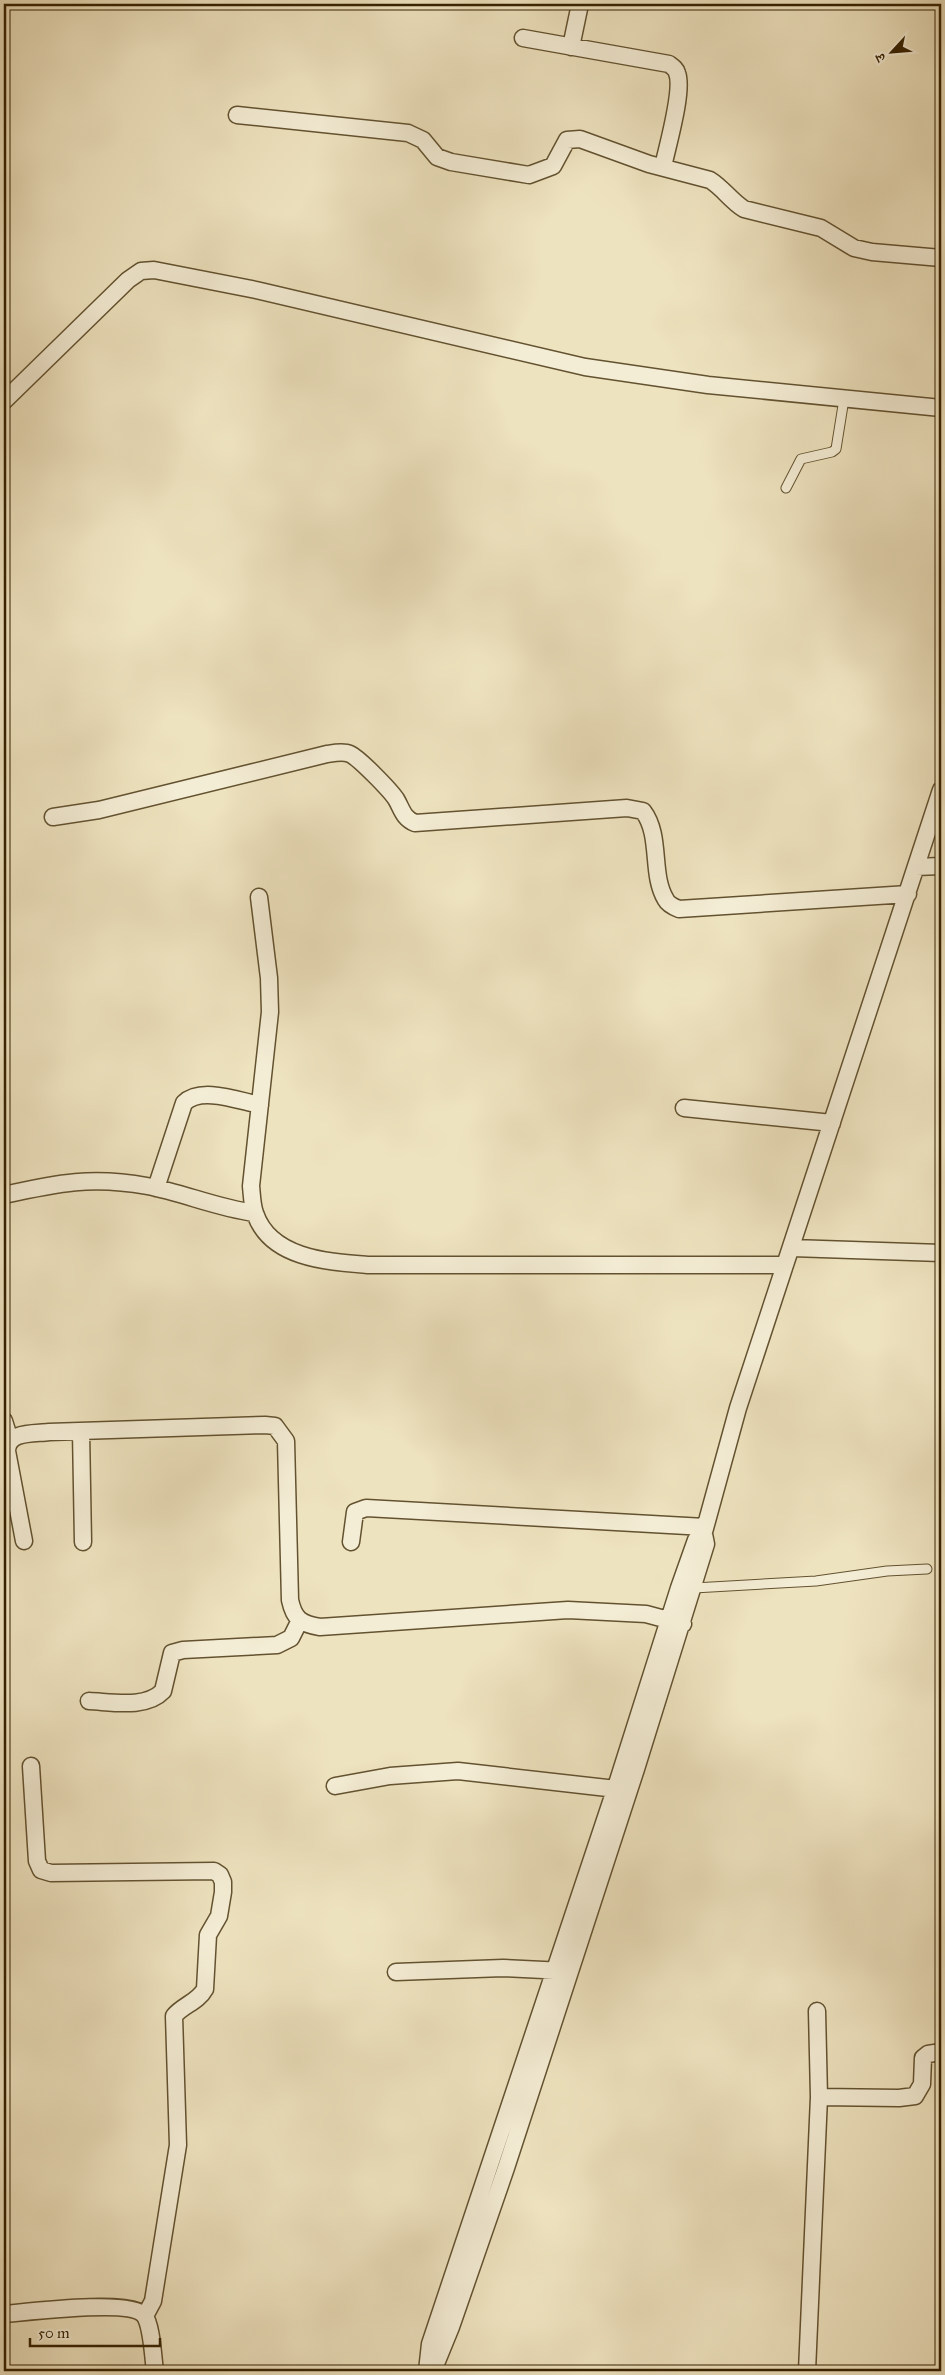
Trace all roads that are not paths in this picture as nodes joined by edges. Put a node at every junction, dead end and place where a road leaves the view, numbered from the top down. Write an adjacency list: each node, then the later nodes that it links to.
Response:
1 (580, 4): 3 (street)
2 (523, 38): 3 (street)
3 (572, 47): 5 (street)
4 (237, 115): 5 (street)
5 (663, 168): 6 (street)
6 (941, 258)
7 (844, 399): 8 (street); 9 (street); 10 (lane)
8 (4, 401)
9 (941, 408)
10 (786, 488)
11 (941, 790): 14 (street)
12 (53, 817): 15 (street)
13 (941, 866): 14 (street)
14 (916, 867): 15 (street)
15 (908, 894): 19 (street)
16 (259, 897): 17 (street)
17 (260, 1105): 20 (street); 22 (street)
18 (684, 1108): 19 (street)
19 (832, 1123): 23 (street)
20 (156, 1188): 21 (street); 22 (street)
21 (4, 1195)
22 (255, 1213): 25 (street)
23 (792, 1248): 24 (street); 25 (street)
24 (941, 1253)
25 (785, 1265): 29 (street)
26 (4, 1421): 28 (street)
27 (82, 1431): 28 (street); 31 (street); 36 (street)
28 (10, 1440): 30 (street)
29 (704, 1530): 32 (street); 34 (street); 35 (street)
30 (24, 1541)
31 (83, 1542)
32 (351, 1542)
33 (927, 1569): 34 (lane)
34 (694, 1588): 35 (street)
35 (676, 1621): 36 (street); 40 (street)
36 (299, 1622): 37 (street)
37 (90, 1701)
38 (31, 1766): 49 (street)
39 (334, 1786): 40 (street)
40 (623, 1789): 41 (street)
41 (562, 1971): 42 (street); 46 (street); 47 (street)
42 (396, 1972)
43 (817, 2011): 45 (street)
44 (941, 2052): 45 (street)
45 (819, 2097): 53 (street)
46 (494, 2149): 47 (street); 51 (street)
47 (510, 2154): 52 (street)
48 (4, 2314): 49 (street)
49 (145, 2316): 50 (street)
50 (155, 2371)
51 (427, 2371)
52 (433, 2371)
53 (807, 2371)

